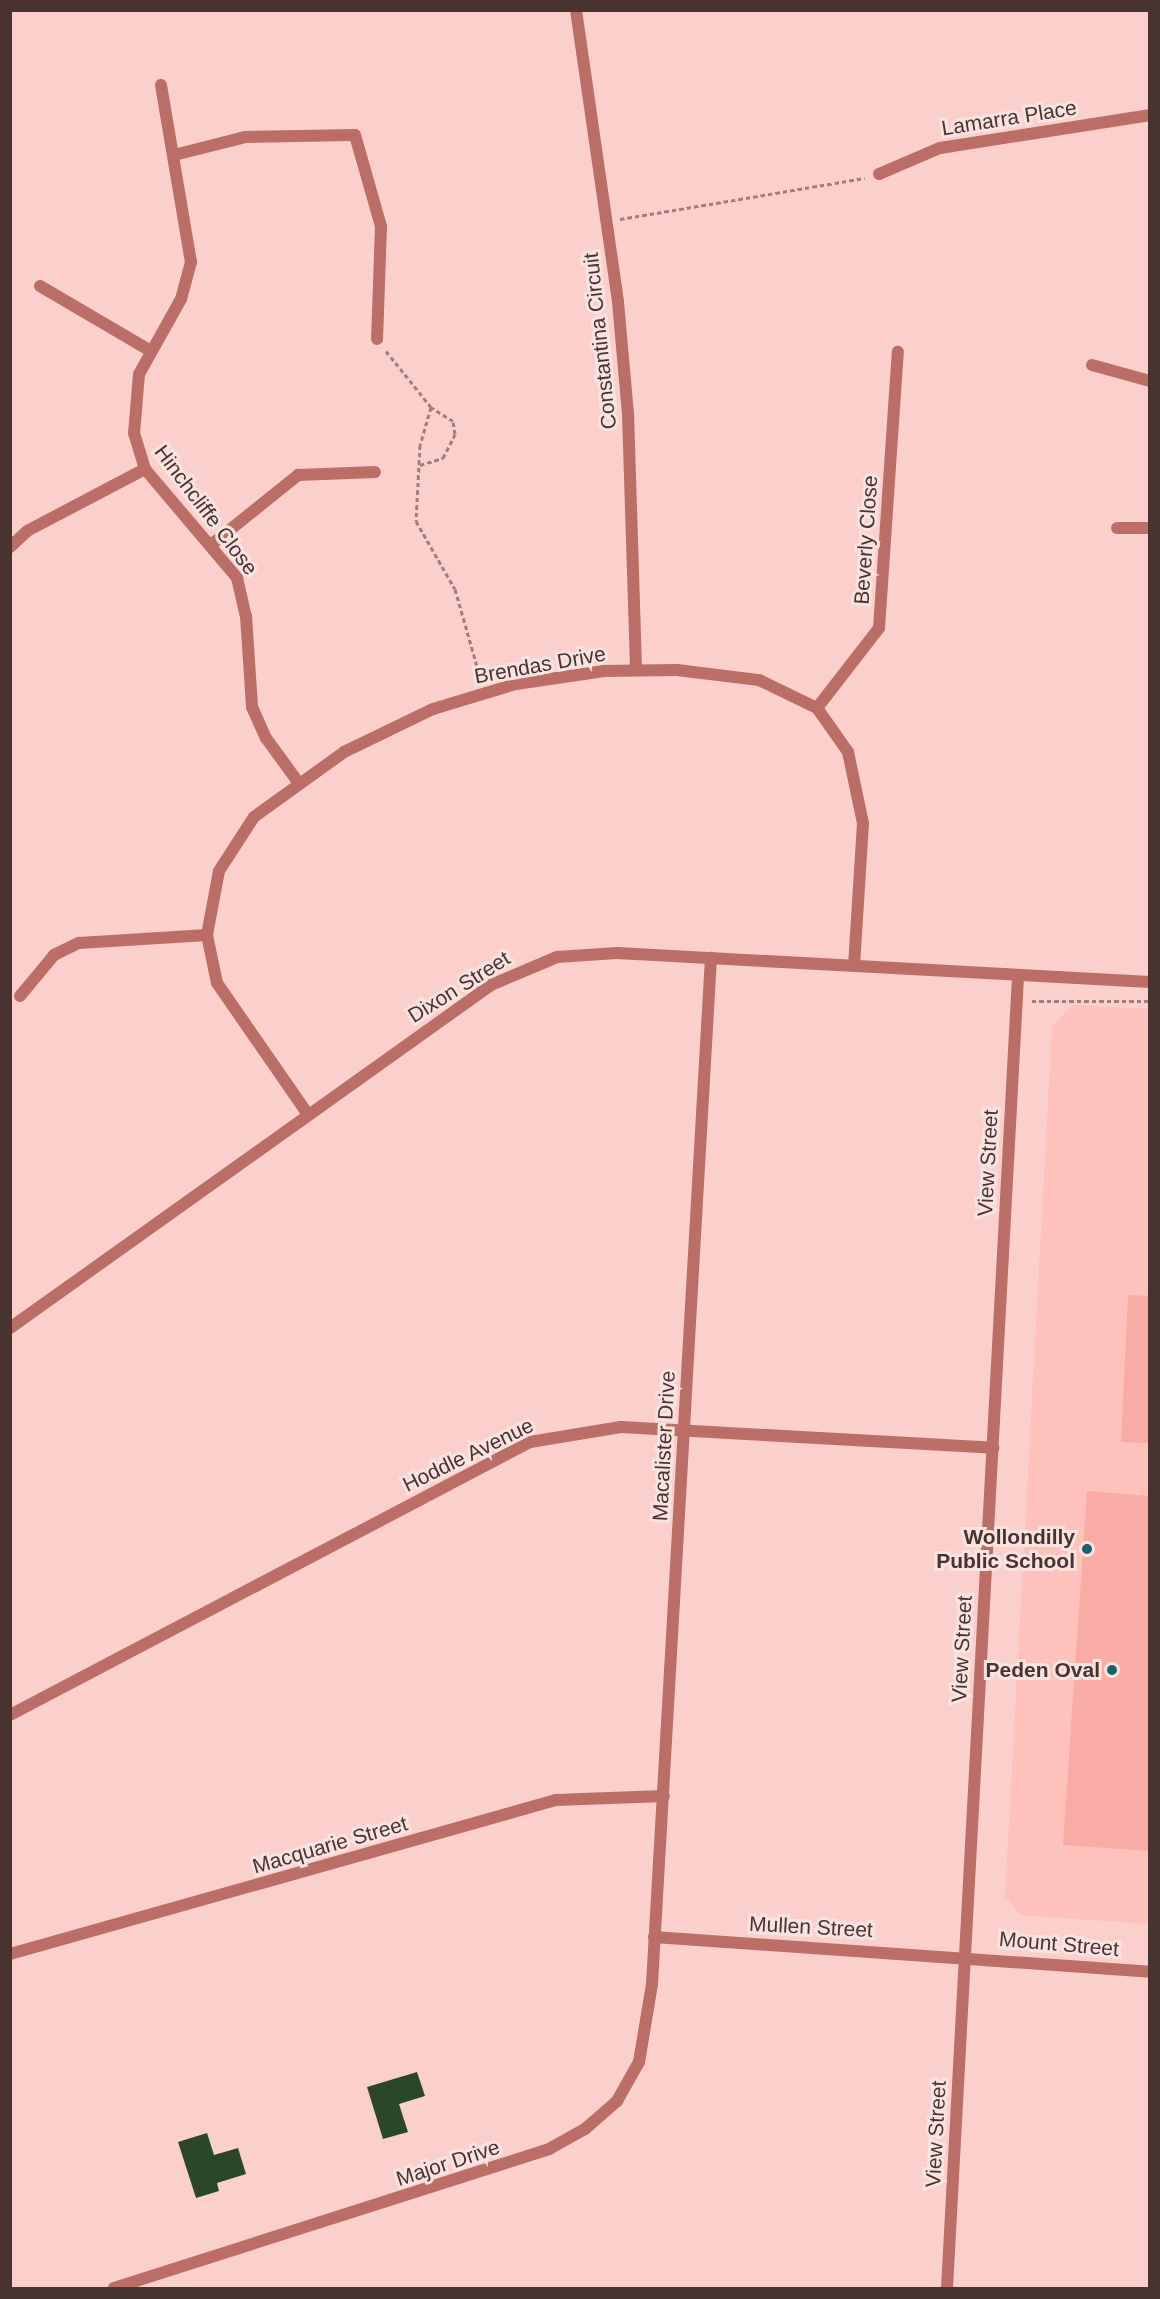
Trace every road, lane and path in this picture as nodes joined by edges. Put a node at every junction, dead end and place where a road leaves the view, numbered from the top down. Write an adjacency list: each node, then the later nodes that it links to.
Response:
1 (576, 10): 6 (street, Constantina Circuit)
2 (161, 86): 4 (street, Hinchcliffe Close)
3 (1149, 115): 5 (street, Lamarra Place)
4 (174, 155): 8 (street); 9 (street, Hinchcliffe Close)
5 (879, 174): 6 (path)
6 (607, 221): 21 (street, Constantina Circuit)
7 (40, 286): 9 (street)
8 (377, 339): 13 (path)
9 (149, 350): 15 (street, Hinchcliffe Close)
10 (898, 352): 23 (street, Beverly Close)
11 (1092, 365): 12 (street)
12 (1149, 381)
13 (431, 407): 14 (path); 14 (path)
14 (420, 465): 22 (path)
15 (146, 469): 19 (street, Hinchcliffe Close); 20 (street)
16 (375, 472): 19 (street)
17 (1117, 528): 18 (street)
18 (1149, 528)
19 (211, 545): 24 (street, Hinchcliffe Close)
20 (10, 547)
21 (636, 670): 22 (street, Brendas Drive); 23 (street, Brendas Drive)
22 (485, 693): 24 (street, Brendas Drive)
23 (817, 708): 27 (street, Brendas Drive)
24 (298, 782): 25 (street, Brendas Drive)
25 (207, 935): 30 (street); 33 (street, Brendas Drive)
26 (711, 957): 27 (street, Dixon Street); 33 (street, Dixon Street); 35 (street, Macalister Drive)
27 (854, 966): 28 (street, Dixon Street)
28 (1018, 975): 29 (street, Dixon Street); 31 (street, View Street)
29 (1149, 982)
30 (20, 996)
31 (1017, 1001): 32 (path); 36 (street, View Street)
32 (1149, 1001)
33 (307, 1113): 34 (street, Dixon Street)
34 (10, 1328)
35 (685, 1429): 36 (street, Hoddle Avenue); 37 (street, Hoddle Avenue); 38 (street, Macalister Drive)
36 (993, 1448): 41 (street, View Street)
37 (10, 1715)
38 (664, 1796): 39 (street, Macalister Drive); 40 (street, Macquarie Street)
39 (654, 1937): 41 (street, Mullen Street); 43 (street, Major Drive)
40 (10, 1954)
41 (965, 1956): 42 (street, Mount Street); 44 (street, View Street)
42 (1149, 1972)
43 (114, 2289)
44 (947, 2289)

